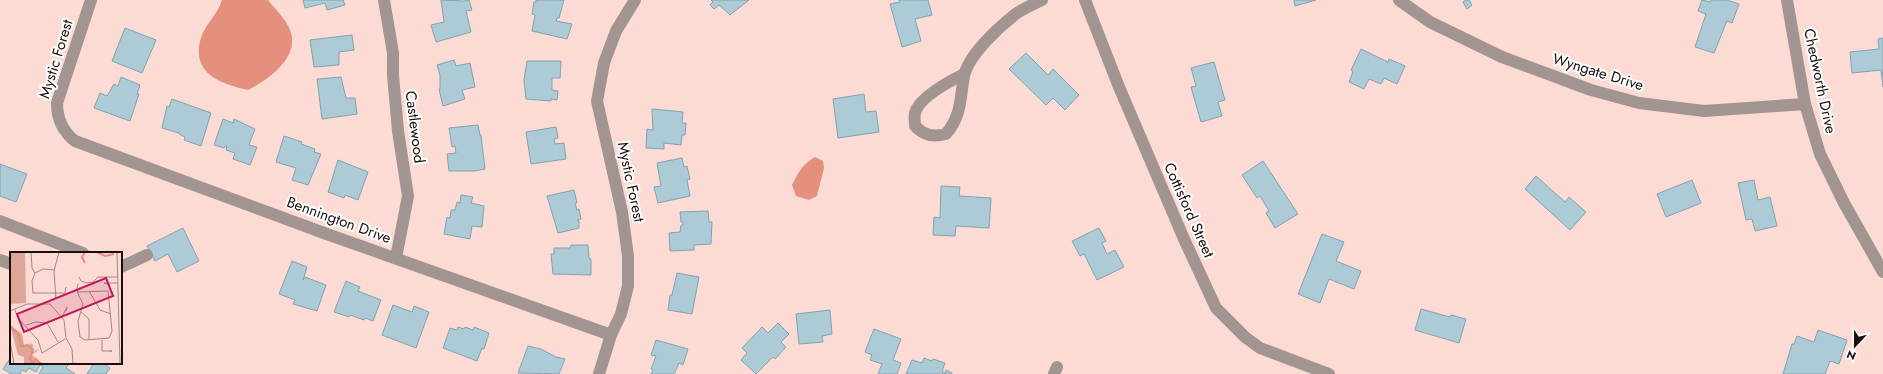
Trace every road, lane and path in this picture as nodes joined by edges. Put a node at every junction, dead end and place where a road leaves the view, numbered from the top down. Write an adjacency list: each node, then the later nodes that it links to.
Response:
1 (91, 0): 10 (street, Mystic Forest)
2 (384, 0): 14 (street, Castlewood)
3 (635, 0): 19 (street, Mystic Forest)
4 (1042, 0): 8 (street)
5 (1085, 0): 21 (street, Cottisford Street)
6 (1399, 0): 9 (street, Wyngate Drive)
7 (1787, 0): 9 (street, Chedworth Drive)
8 (964, 74): 8 (street)
9 (1805, 104): 18 (street, Chedworth Drive)
10 (62, 127): 14 (street, Bennington Drive)
11 (0, 221): 12 (street)
12 (80, 252)
13 (147, 255): 17 (street)
14 (396, 258): 19 (street, Bennington Drive)
15 (0, 260): 16 (street)
16 (10, 264)
17 (122, 267)
18 (1883, 272)
19 (611, 335): 20 (street, Mystic Forest)
20 (598, 374)
21 (1329, 374)

